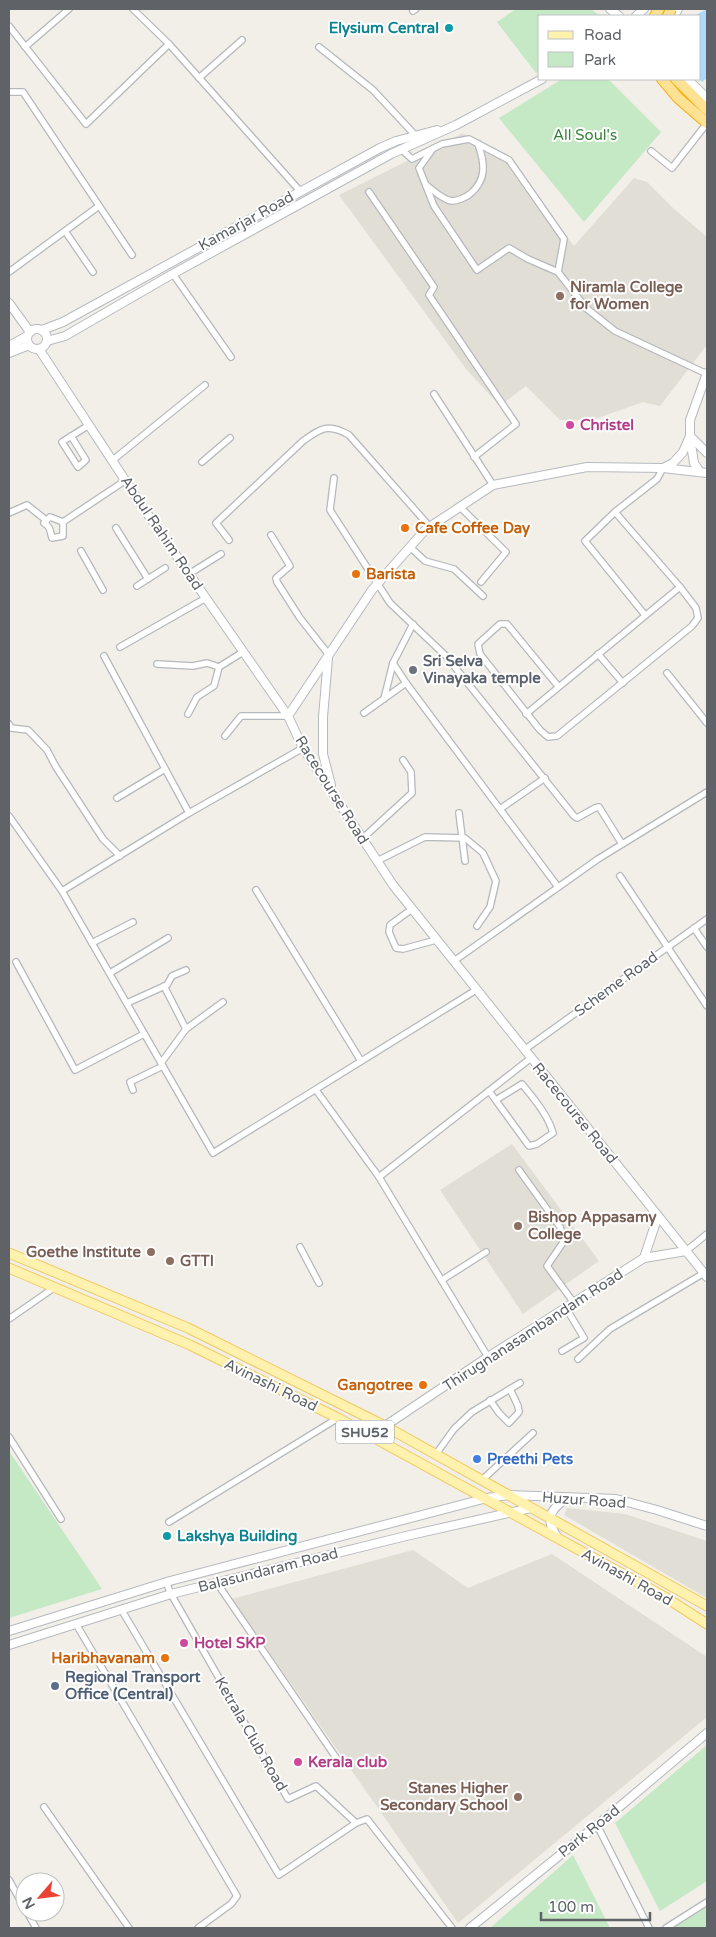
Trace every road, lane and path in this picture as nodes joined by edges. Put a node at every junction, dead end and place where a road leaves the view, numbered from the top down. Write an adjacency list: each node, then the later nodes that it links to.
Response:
1 (69, 9): 6 (street)
2 (133, 9): 5 (street)
3 (9, 26): 6 (street)
4 (242, 40): 8 (street)
5 (169, 44): 6 (street); 8 (street)
6 (26, 47)
7 (319, 47): 19 (street)
8 (199, 78): 25 (street)
9 (540, 80): 17 (main road, Kamarjar Road)
10 (658, 80): 18 (main road)
11 (663, 80): 18 (highway)
12 (677, 80): 16 (highway)
13 (688, 80): 15 (main road)
14 (9, 92): 27 (street)
15 (707, 98)
16 (707, 110)
17 (456, 126): 19 (main road, Kamarjar Road); 22 (main road, Kamarjar Road)
18 (706, 126): 23 (street)
19 (416, 135): 25 (main road, Kamarjar Road)
20 (478, 144): 21 (street); 24 (street); 32 (street)
21 (434, 148): 22 (street); 24 (street)
22 (401, 149): 33 (main road, Kamarjar Road)
23 (651, 151)
24 (426, 185): 32 (street)
25 (300, 192): 35 (main road, Kamarjar Road)
26 (369, 192): 50 (street)
27 (100, 206): 28 (street); 29 (street)
28 (65, 231): 30 (street); 31 (street)
29 (132, 255)
30 (9, 272)
31 (93, 272)
32 (558, 272): 42 (street)
33 (173, 274): 37 (main road, Kamarjar Road); 41 (street)
34 (9, 303): 36 (main road)
35 (42, 330): 36 (main road); 37 (main road)
36 (29, 338): 38 (main road); 39 (main road); 40 (main road)
37 (48, 341): 39 (main road)
38 (9, 346)
39 (39, 349): 45 (main road, Abdul Rahim Road)
40 (9, 353)
41 (231, 357)
42 (707, 374): 47 (main road)
43 (205, 385): 51 (street)
44 (434, 394): 50 (street)
45 (89, 425): 46 (street); 51 (main road, Abdul Rahim Road)
46 (72, 436): 46 (street)
47 (690, 436): 49 (main road); 53 (main road); 54 (main road)
48 (230, 438): 52 (street)
49 (707, 453)
50 (474, 457): 57 (street)
51 (113, 460): 56 (main road, Abdul Rahim Road)
52 (202, 462)
53 (663, 468): 54 (main road); 57 (main road); 59 (street)
54 (704, 472)
55 (334, 478): 74 (street)
56 (126, 480): 62 (street); 71 (main road, Abdul Rahim Road)
57 (493, 485): 58 (main road)
58 (460, 507): 63 (main road); 73 (street)
59 (615, 512): 76 (street); 80 (street)
60 (9, 513): 61 (street)
61 (46, 520): 62 (street); 62 (street)
62 (63, 522)
63 (430, 527): 66 (street); 67 (main road)
64 (116, 528): 72 (street)
65 (271, 535): 86 (street)
66 (229, 540)
67 (410, 547): 74 (main road); 78 (street)
68 (81, 551): 77 (street)
69 (221, 554): 71 (street)
70 (165, 568): 72 (street)
71 (189, 574): 79 (main road, Abdul Rahim Road)
72 (148, 579): 75 (street)
73 (481, 582)
74 (378, 583): 81 (street); 86 (main road)
75 (138, 586)
76 (680, 587): 80 (street); 92 (street)
77 (103, 590)
78 (483, 596)
79 (206, 598): 82 (street); 83 (main road, Abdul Rahim Road)
80 (645, 615): 84 (street)
81 (412, 624): 87 (street); 105 (street)
82 (120, 647)
83 (243, 652): 89 (street); 98 (main road, Abdul Rahim Road)
84 (598, 654): 92 (street); 93 (street)
85 (104, 656): 104 (street)
86 (328, 656): 98 (main road); 106 (main road)
87 (393, 662): 91 (street); 94 (street)
88 (157, 664): 89 (street)
89 (218, 667): 96 (street)
90 (667, 673): 99 (street)
91 (406, 683): 94 (street); 109 (street)
92 (623, 683): 97 (street)
93 (558, 686): 97 (street); 97 (street)
94 (384, 698): 95 (street)
95 (364, 713)
96 (188, 714)
97 (526, 714)
98 (288, 716): 101 (street); 102 (main road, Racecourse Road)
99 (707, 723)
100 (9, 724): 116 (street)
101 (225, 736)
102 (303, 748): 106 (main road, Racecourse Road); 110 (street)
103 (403, 760): 114 (street)
104 (165, 769): 108 (street); 110 (street)
105 (545, 778): 109 (street); 115 (street)
106 (332, 790): 114 (main road, Racecourse Road)
107 (707, 792): 115 (street)
108 (117, 798)
109 (500, 809): 120 (street)
110 (189, 813): 116 (street)
111 (459, 813): 113 (street)
112 (9, 816): 122 (street)
113 (462, 837): 117 (street); 118 (street); 126 (street)
114 (363, 838): 117 (main road, Racecourse Road)
115 (622, 844): 120 (street)
116 (120, 856): 122 (street)
117 (377, 861): 123 (main road, Racecourse Road)
118 (465, 861)
119 (620, 876): 131 (street)
120 (558, 887): 133 (street)
121 (256, 890): 146 (street)
122 (62, 891): 130 (street)
123 (412, 909): 129 (main road, Racecourse Road); 129 (street)
124 (707, 919): 127 (street, Scheme Road)
125 (133, 922): 130 (street)
126 (477, 926)
127 (694, 928): 131 (street, Scheme Road); 132 (street)
128 (168, 938): 136 (street)
129 (436, 940): 133 (main road, Racecourse Road)
130 (92, 943): 136 (street)
131 (668, 947): 141 (street); 144 (street, Scheme Road)
132 (707, 947)
133 (454, 961): 138 (main road, Racecourse Road)
134 (16, 962): 143 (street)
135 (186, 970): 137 (street)
136 (110, 974): 140 (street)
137 (164, 986): 140 (street); 142 (street)
138 (476, 990): 144 (main road, Racecourse Road); 146 (street)
139 (223, 1002): 142 (street)
140 (127, 1003): 143 (street)
141 (707, 1006)
142 (186, 1029): 147 (street)
143 (144, 1034): 147 (street)
144 (524, 1050): 145 (main road, Racecourse Road)
145 (531, 1058): 150 (street); 154 (main road, Racecourse Road)
146 (360, 1061): 149 (street)
147 (162, 1064): 148 (street); 149 (street)
148 (133, 1090)
149 (316, 1090): 153 (street)
150 (489, 1091): 151 (street); 153 (street)
151 (496, 1100): 151 (street)
152 (519, 1170): 166 (street)
153 (379, 1177): 163 (street)
154 (658, 1216): 157 (main road, Racecourse Road); 160 (main road)
155 (707, 1234): 157 (street)
156 (300, 1247): 164 (street)
157 (686, 1250): 160 (main road); 162 (main road, Racecourse Road)
158 (486, 1252): 163 (street)
159 (9, 1253): 176 (main road, Avinashi Road / SHU52)
160 (644, 1258): 166 (main road, Thirugnanasambandam Road)
161 (9, 1268): 165 (main road, Avinashi Road / SHU52)
162 (706, 1275): 171 (street)
163 (442, 1280): 170 (street)
164 (320, 1282)
165 (56, 1286): 168 (street); 175 (main road, Avinashi Road / SHU52)
166 (574, 1303): 167 (main road, Thirugnanasambandam Road)
167 (566, 1308): 169 (street); 170 (main road, Thirugnanasambandam Road)
168 (9, 1319)
169 (562, 1351)
170 (488, 1357): 176 (main road, Thirugnanasambandam Road)
171 (578, 1359)
172 (520, 1383): 173 (street)
173 (510, 1389): 174 (street); 174 (street)
174 (490, 1400): 179 (street)
175 (338, 1418): 182 (main road, Avinashi Road / SHU52); 188 (street)
176 (385, 1426): 179 (main road, Avinashi Road / SHU52)
177 (533, 1433): 180 (street)
178 (9, 1437): 186 (street)
179 (436, 1454): 180 (main road, Avinashi Road / SHU52)
180 (482, 1480): 181 (main road, Avinashi Road / SHU52)
181 (509, 1495): 182 (main road, Huzur Road); 183 (main road, Huzur Road); 184 (main road, Avinashi Road / SHU52)
182 (487, 1498): 185 (main road, Avinashi Road / SHU52); 191 (main road, Balasundaram Road)
183 (566, 1499): 187 (main road); 189 (main road, Huzur Road)
184 (531, 1508): 185 (main road, Balasundaram Road); 187 (main road, Avinashi Road / SHU52)
185 (512, 1512): 190 (main road, Avinashi Road / SHU52); 192 (main road, Balasundaram Road)
186 (61, 1519)
187 (550, 1519): 190 (main road); 194 (main road, Avinashi Road / SHU52)
188 (169, 1522)
189 (707, 1526)
190 (559, 1539): 198 (main road, Avinashi Road / SHU52)
191 (166, 1582): 193 (street); 196 (main road, Balasundaram Road)
192 (217, 1583): 193 (main road, Balasundaram Road); 203 (street)
193 (172, 1594): 195 (main road, Balasundaram Road); 205 (street, Ketrala Club Road)
194 (707, 1606)
195 (121, 1610): 197 (main road, Balasundaram Road); 205 (street)
196 (46, 1619): 199 (main road, Balasundaram Road); 200 (main road)
197 (76, 1624): 200 (main road, Balasundaram Road); 209 (street)
198 (707, 1624)
199 (9, 1631)
200 (50, 1632): 201 (main road, Balasundaram Road)
201 (9, 1645)
202 (707, 1733): 206 (main road, Park Road)
203 (339, 1762)
204 (44, 1807): 208 (street)
205 (356, 1823): 210 (street, Ketrala Club Road)
206 (597, 1825): 211 (main road, Park Road); 212 (street)
207 (707, 1902): 213 (street)
208 (129, 1928)
209 (198, 1928)
210 (452, 1928)
211 (470, 1928)
212 (649, 1928)
213 (666, 1928)

